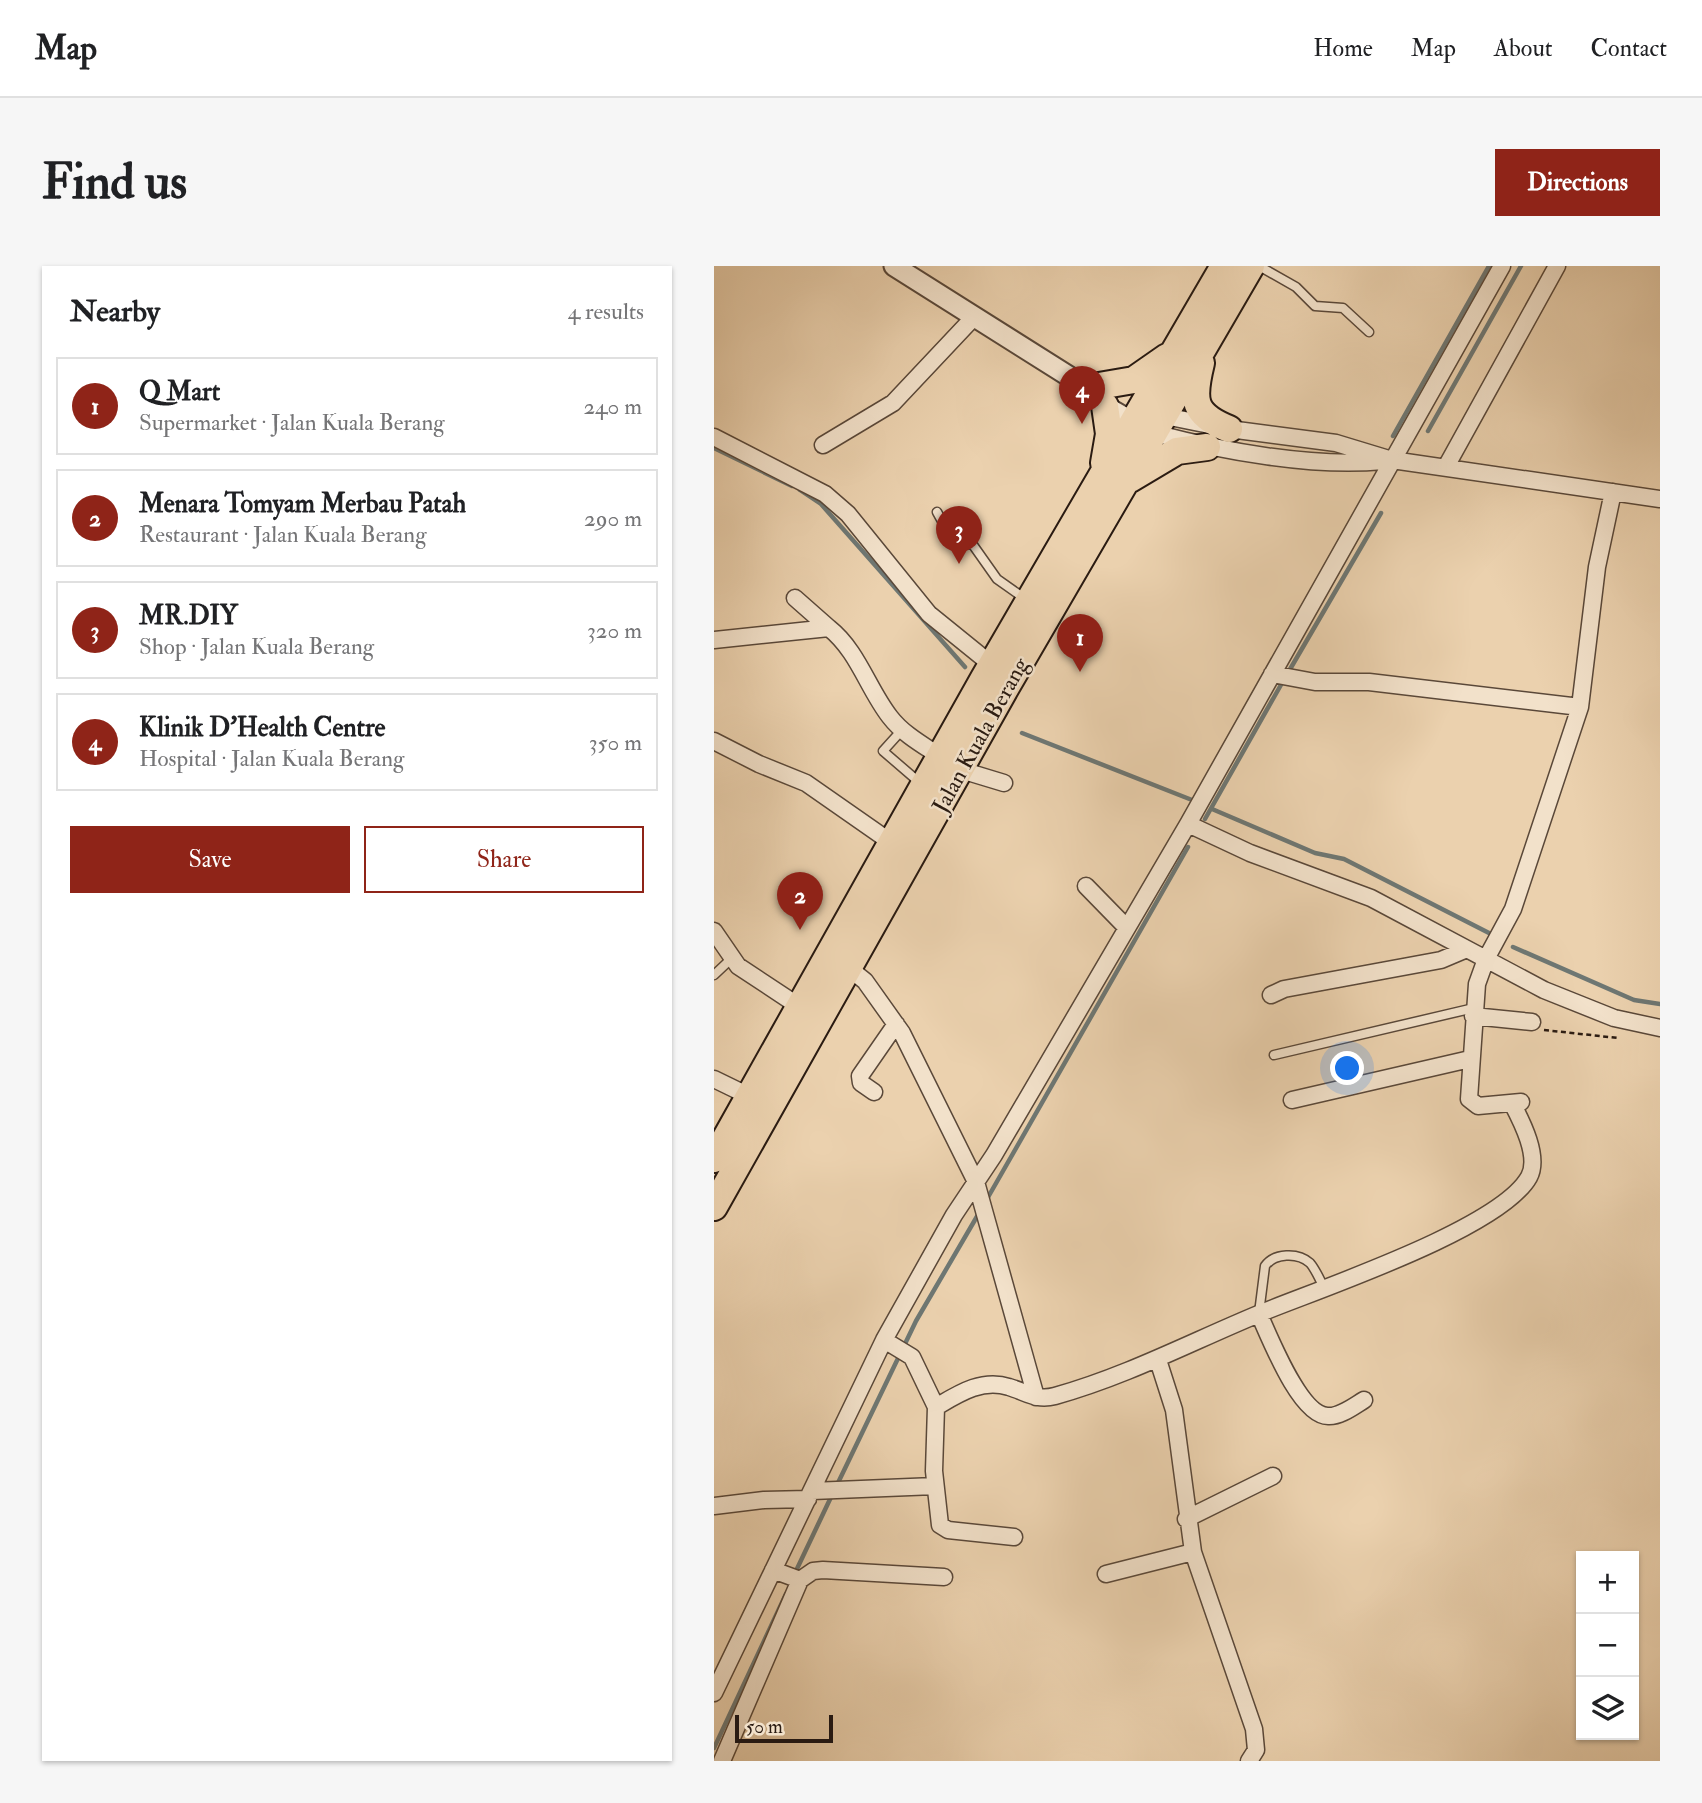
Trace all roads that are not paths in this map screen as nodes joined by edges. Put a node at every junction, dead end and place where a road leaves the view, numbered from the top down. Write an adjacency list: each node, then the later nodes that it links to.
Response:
1 (894, 266): 7 (street)
2 (1224, 266): 9 (highway, Jalan Kuala Berang)
3 (1251, 266): 10 (highway, Jalan Kuala Berang)
4 (1259, 266): 8 (lane)
5 (1502, 266): 17 (street)
6 (1556, 266): 18 (street)
7 (974, 317): 11 (street); 15 (street)
8 (1369, 332)
9 (1177, 347): 11 (highway); 12 (highway, Jalan Kuala Berang)
10 (1204, 351): 12 (highway, Jalan Kuala Berang); 13 (highway)
11 (1092, 392): 12 (street); 20 (highway)
12 (1148, 421): 13 (street); 16 (street); 19 (highway, Jalan Kuala Berang); 20 (highway, Jalan Kuala Berang)
13 (1229, 429): 17 (street)
14 (714, 437): 28 (street)
15 (823, 445)
16 (1207, 447): 17 (street); 19 (highway)
17 (1392, 460): 18 (street); 29 (street)
18 (1447, 465): 21 (street)
19 (1126, 482): 33 (highway, Jalan Kuala Berang)
20 (1096, 484): 25 (highway, Jalan Kuala Berang)
21 (1613, 492): 22 (street); 30 (street)
22 (1660, 499)
23 (937, 512): 25 (lane)
24 (794, 598): 26 (street)
25 (1030, 601): 28 (highway, Jalan Kuala Berang)
26 (829, 628): 27 (street); 31 (street)
27 (714, 640)
28 (992, 665): 33 (highway, Jalan Kuala Berang)
29 (1272, 674): 30 (street); 36 (street)
30 (1580, 707): 42 (street)
31 (902, 730): 33 (street); 35 (lane)
32 (714, 741): 37 (street)
33 (951, 763): 34 (street); 35 (highway, Jalan Kuala Berang); 44 (highway, Jalan Kuala Berang)
34 (1004, 783)
35 (924, 786): 37 (highway, Jalan Kuala Berang)
36 (1188, 824): 39 (street); 41 (street)
37 (892, 844): 47 (highway, Jalan Kuala Berang)
38 (1086, 886): 39 (street)
39 (1127, 929): 59 (street)
40 (714, 931): 43 (street)
41 (1467, 949): 42 (street); 46 (street)
42 (1486, 959): 48 (street); 51 (street)
43 (731, 960): 45 (lane); 47 (street)
44 (850, 970): 50 (street); 60 (highway, Jalan Kuala Berang)
45 (714, 975)
46 (1271, 995)
47 (800, 1007): 56 (highway, Jalan Kuala Berang)
48 (1473, 1012): 49 (street); 52 (lane); 53 (street)
49 (1532, 1022)
50 (897, 1024): 55 (street); 59 (street)
51 (1660, 1028)
52 (1274, 1055)
53 (1470, 1059): 57 (street); 61 (street)
54 (714, 1079): 56 (street)
55 (874, 1092)
56 (749, 1096): 58 (highway, Jalan Kuala Berang)
57 (1292, 1100)
58 (714, 1159)
59 (978, 1186): 63 (street); 65 (street)
60 (714, 1207)
61 (1324, 1288): 62 (street); 62 (lane)
62 (1259, 1314): 64 (street); 66 (street)
63 (888, 1342): 67 (street); 70 (street)
64 (1158, 1360): 65 (street); 72 (street)
65 (1036, 1397): 67 (street)
66 (1364, 1401)
67 (936, 1408): 69 (street)
68 (1273, 1476): 72 (street)
69 (935, 1486): 70 (street); 73 (street)
70 (821, 1492): 71 (street); 76 (street)
71 (714, 1506)
72 (1186, 1519): 74 (street)
73 (1014, 1537)
74 (1192, 1552): 75 (street); 80 (street)
75 (1106, 1574)
76 (787, 1576): 77 (street); 78 (street); 79 (street)
77 (944, 1577)
78 (714, 1693)
79 (722, 1761)
80 (1250, 1761)

